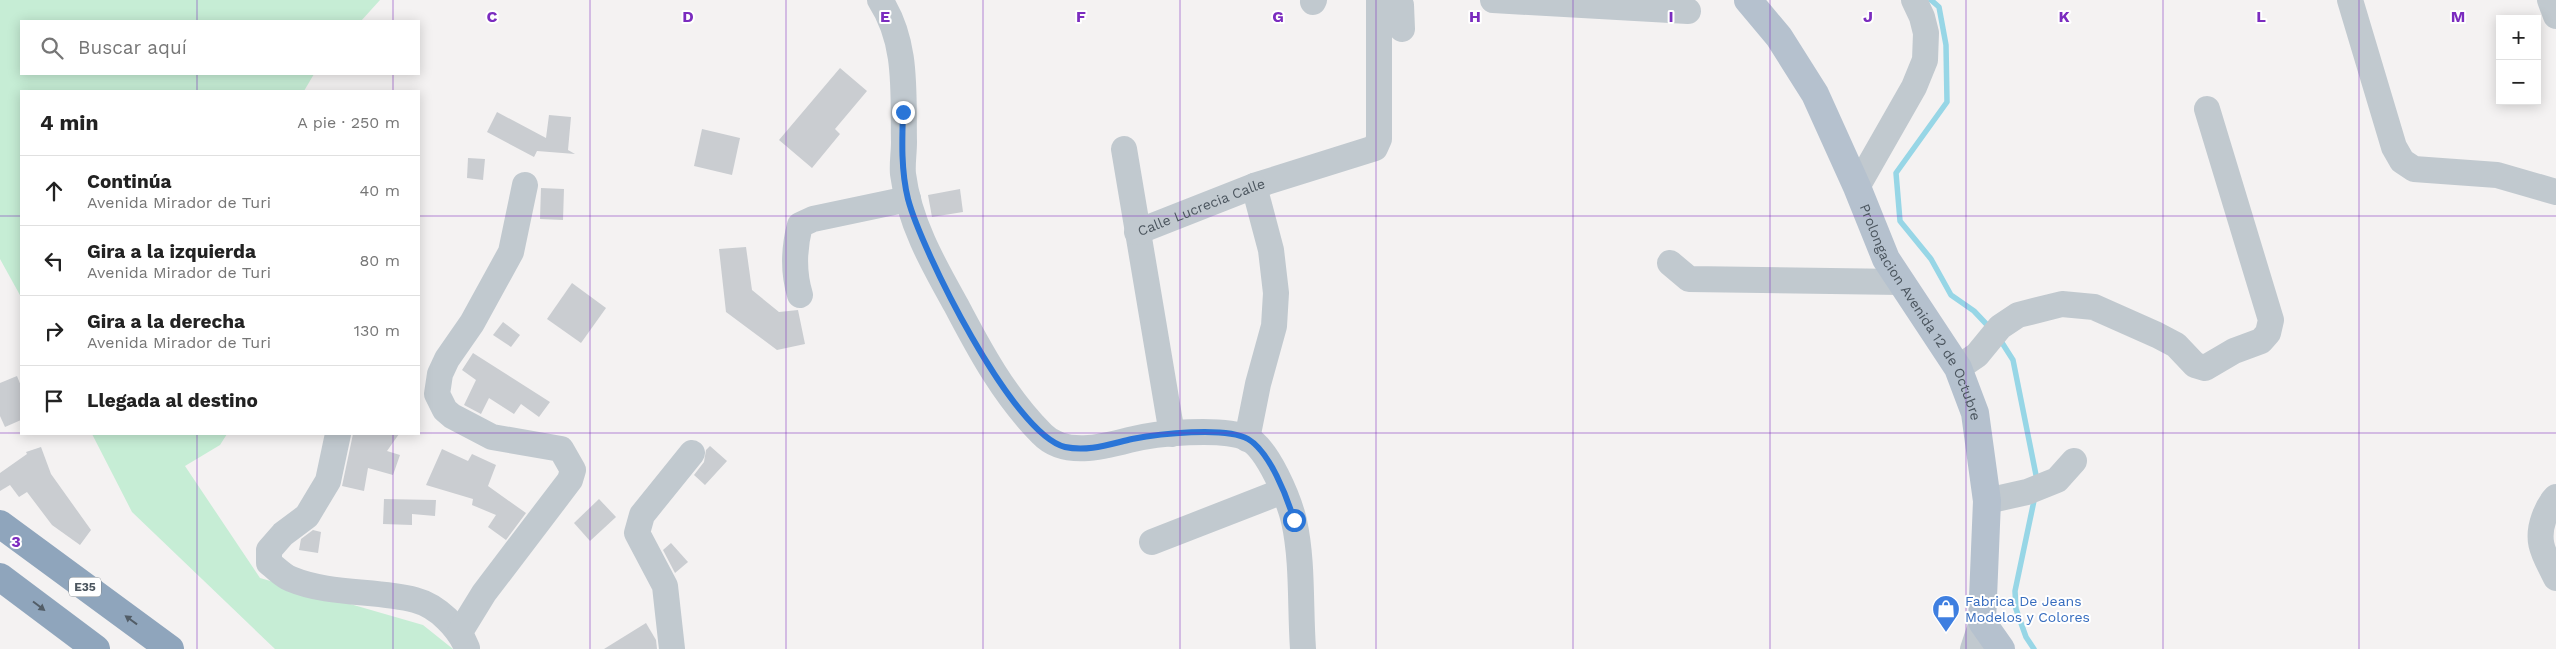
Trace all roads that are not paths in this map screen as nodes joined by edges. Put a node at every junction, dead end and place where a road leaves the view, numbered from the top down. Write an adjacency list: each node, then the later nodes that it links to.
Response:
1 (880, 0): 18 (street)
2 (1379, 0): 15 (street, Calle Lucrecia Calle)
3 (1397, 0): 11 (street)
4 (1493, 0): 9 (street)
5 (1748, 0): 16 (main road, Prolongacion Avenida 12 de Octubre)
6 (2350, 0): 17 (street)
7 (2550, 0): 10 (street)
8 (1918, 7): 16 (street)
9 (1688, 11)
10 (2556, 16)
11 (1402, 29)
12 (2207, 109): 23 (street)
13 (1124, 149): 19 (street)
14 (525, 185): 37 (street)
15 (1254, 186): 19 (street, Calle Lucrecia Calle); 26 (street)
16 (1857, 187): 21 (main road, Prolongacion Avenida 12 de Octubre)
17 (2556, 192)
18 (908, 199): 22 (street); 24 (street)
19 (1138, 232): 24 (street, Calle Lucrecia Calle)
20 (1670, 263): 21 (street)
21 (1901, 282): 23 (main road, Prolongacion Avenida 12 de Octubre)
22 (800, 295)
23 (1958, 368): 31 (main road, Prolongacion Avenida 12 de Octubre)
24 (1172, 434): 26 (street)
25 (338, 435): 37 (street)
26 (1247, 438): 29 (street)
27 (692, 453): 40 (street)
28 (2074, 461): 31 (street)
29 (1283, 491): 33 (street); 41 (street)
30 (2556, 497): 35 (street)
31 (1987, 501): 36 (main road, Prolongacion Avenida 12 de Octubre)
32 (0, 524): 39 (highway, E35, one-way to 32)
33 (1152, 542)
34 (0, 577): 38 (highway, one-way to 38)
35 (2556, 578)
36 (1982, 622): 42 (street); 43 (main road)
37 (464, 641)
38 (86, 645)
39 (170, 649)
40 (672, 649)
41 (1303, 649)
42 (1974, 649)
43 (2001, 649)

